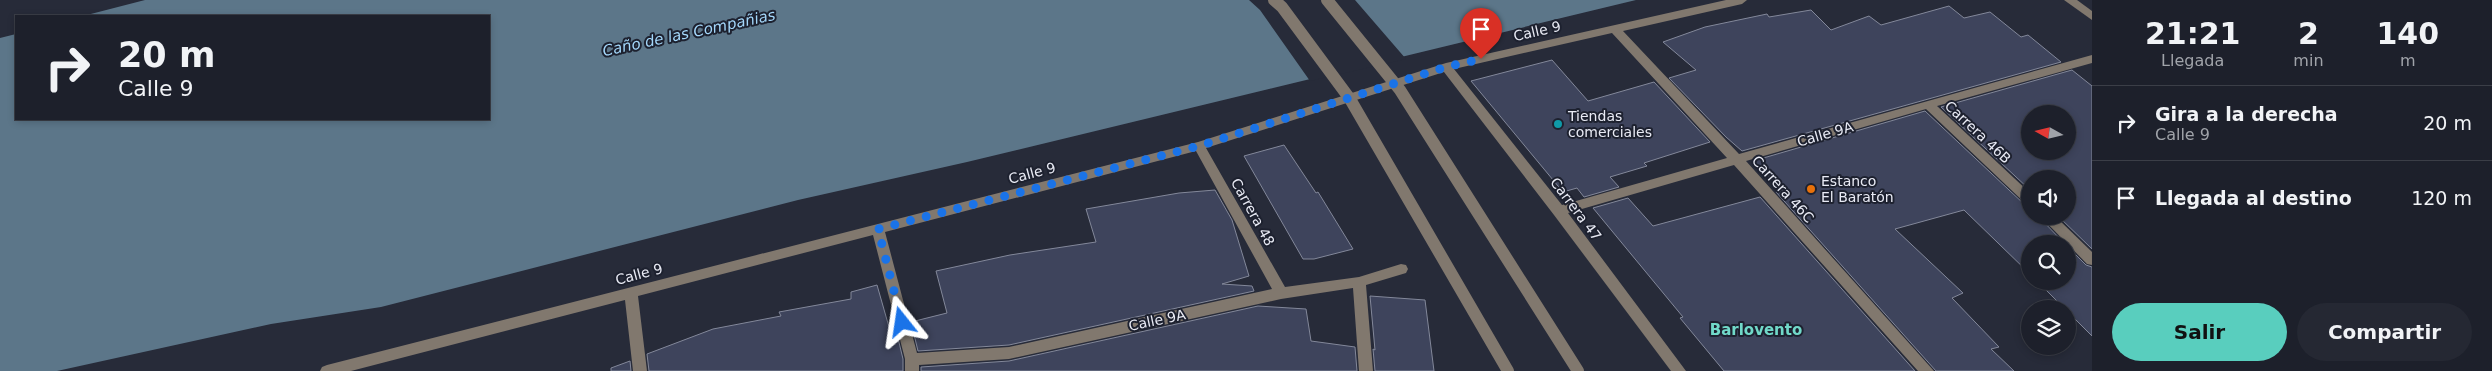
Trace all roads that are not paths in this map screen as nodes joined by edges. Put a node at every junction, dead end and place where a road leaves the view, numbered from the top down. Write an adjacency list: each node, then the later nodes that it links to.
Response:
1 (1274, 0): 25 (street, bridge)
2 (1327, 0): 26 (street, bridge)
3 (1742, 0): 6 (street, Calle 9)
4 (2069, 0): 5 (street)
5 (2092, 16)
6 (1615, 29): 8 (street, Calle 9); 11 (street, Carrera 46C)
7 (2092, 59): 9 (street, Calle 9A)
8 (1446, 67): 10 (street, Calle 9); 13 (street, Carrera 47)
9 (1928, 104): 11 (street, Calle 9A); 12 (street, Carrera 46B)
10 (1199, 146): 15 (street, Calle 9); 20 (street, Carrera 48)
11 (1737, 160): 13 (street, Calle 9A); 28 (street, Carrera 46C)
12 (2021, 192)
13 (1559, 211): 27 (street, Carrera 47)
14 (2055, 225): 16 (street)
15 (878, 229): 19 (street, Calle 9); 21 (street)
16 (2092, 260)
17 (1400, 269): 18 (street, Calle 9A)
18 (1359, 282): 20 (street, Calle 9A); 24 (street)
19 (631, 291): 22 (street, Calle 9); 23 (street)
20 (1281, 293): 21 (street, Calle 9A)
21 (912, 365)
22 (327, 371)
23 (640, 371)
24 (1366, 371)
25 (1508, 371)
26 (1578, 371)
27 (1679, 371)
28 (1927, 371)

